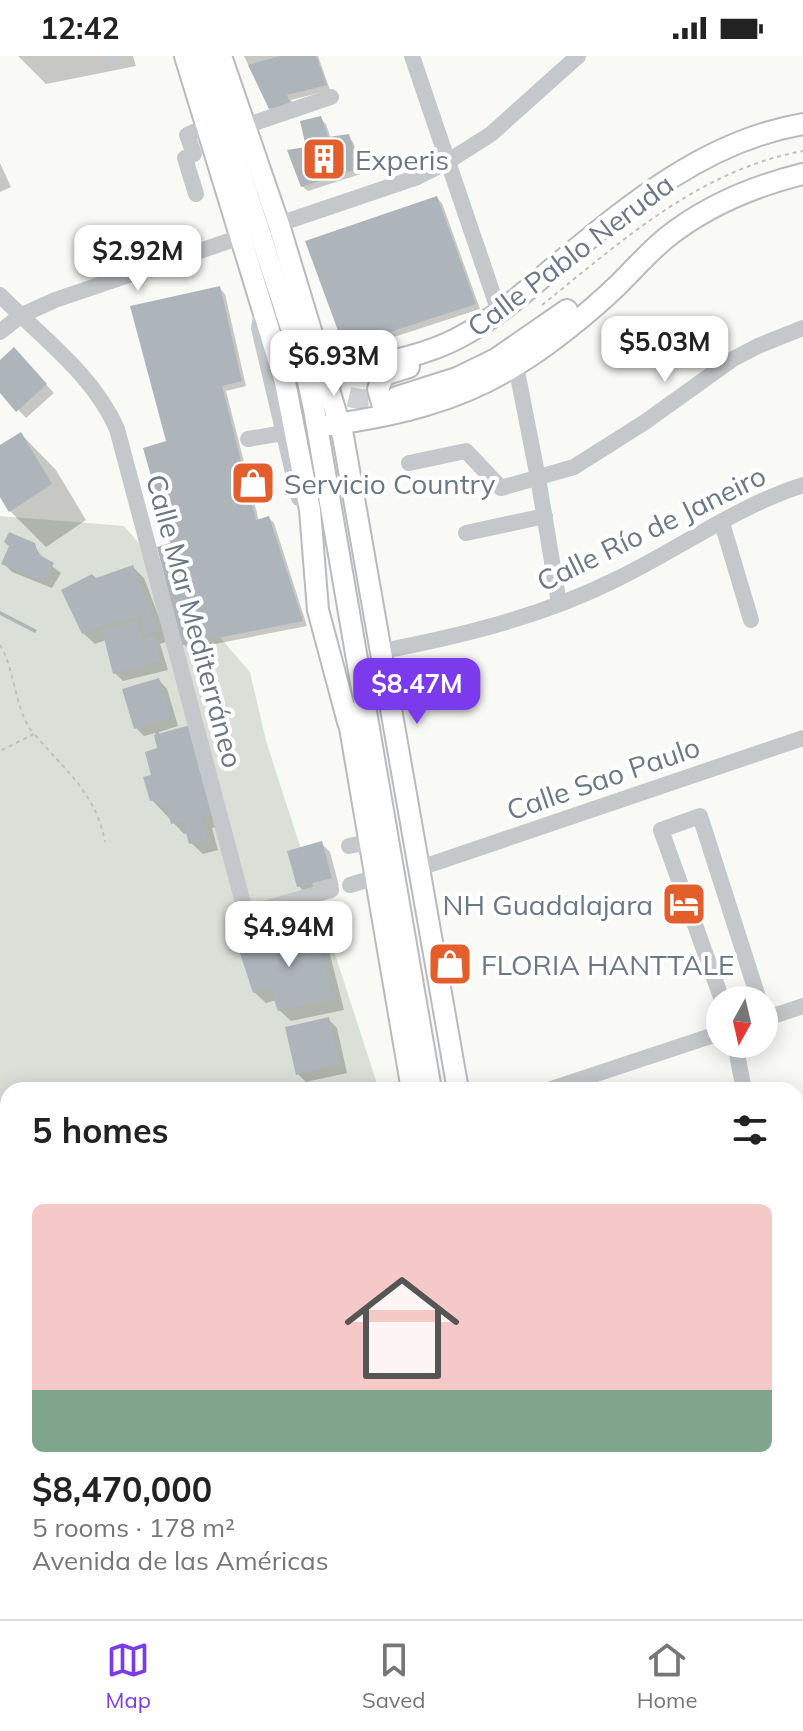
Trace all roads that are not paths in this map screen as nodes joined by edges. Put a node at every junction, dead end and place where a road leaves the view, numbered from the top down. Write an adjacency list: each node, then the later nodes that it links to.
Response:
1 (175, 56): 7 (main road)
2 (185, 56): 7 (main road)
3 (202, 56): 15 (main road)
4 (221, 56): 10 (main road)
5 (412, 56): 12 (street)
6 (578, 56): 12 (street)
7 (191, 83): 11 (main road)
8 (331, 97): 10 (street)
9 (803, 124): 19 (main road, Calle Pablo Neruda)
10 (245, 126): 15 (main road)
11 (205, 127): 14 (street); 15 (main road)
12 (447, 162): 15 (street); 19 (street)
13 (803, 174): 16 (main road, Calle Pablo Neruda)
14 (196, 194)
15 (260, 231): 18 (main road); 20 (street); 25 (main road)
16 (666, 238): 24 (main road, Calle Pablo Neruda); 27 (main road)
17 (0, 295): 20 (street, Calle Mar Mediterráneo)
18 (262, 308): 26 (main road); 30 (street)
19 (499, 312): 23 (main road, Calle Pablo Neruda)
20 (20, 316): 22 (street); 47 (street, Calle Mar Mediterráneo)
21 (803, 328): 34 (street)
22 (0, 332)
23 (460, 337): 25 (main road, Calle Pablo Neruda); 27 (main road)
24 (516, 366): 27 (main road, Calle Pablo Neruda); 34 (street)
25 (316, 375): 26 (main road, Calle Pablo Neruda); 28 (main road); 29 (main road)
26 (285, 382): 30 (main road)
27 (403, 403): 28 (main road, Calle Pablo Neruda)
28 (340, 424): 29 (main road, Calle Pablo Neruda); 41 (main road)
29 (317, 427): 30 (main road, Calle Pablo Neruda); 55 (main road)
30 (289, 432): 31 (street); 42 (main road)
31 (248, 439)
32 (311, 448): 42 (main road)
33 (409, 463): 34 (street)
34 (538, 478): 36 (street)
35 (803, 485): 37 (street, Calle Río de Janeiro)
36 (545, 516): 38 (street); 39 (street)
37 (722, 523): 39 (street, Calle Río de Janeiro); 40 (street)
38 (466, 533)
39 (559, 603): 41 (street, Calle Río de Janeiro)
40 (751, 620)
41 (382, 651): 44 (main road)
42 (348, 722): 45 (main road)
43 (803, 738): 44 (street, Calle Sao Paulo)
44 (420, 868): 56 (main road)
45 (374, 878): 46 (street); 54 (main road)
46 (350, 885)
47 (331, 890)
48 (717, 986): 49 (street)
49 (755, 986)
50 (803, 1006): 51 (street)
51 (778, 1014)
52 (706, 1038): 57 (street)
53 (738, 1058): 58 (street)
54 (411, 1082)
55 (430, 1082)
56 (457, 1082)
57 (572, 1082)
58 (742, 1082)

